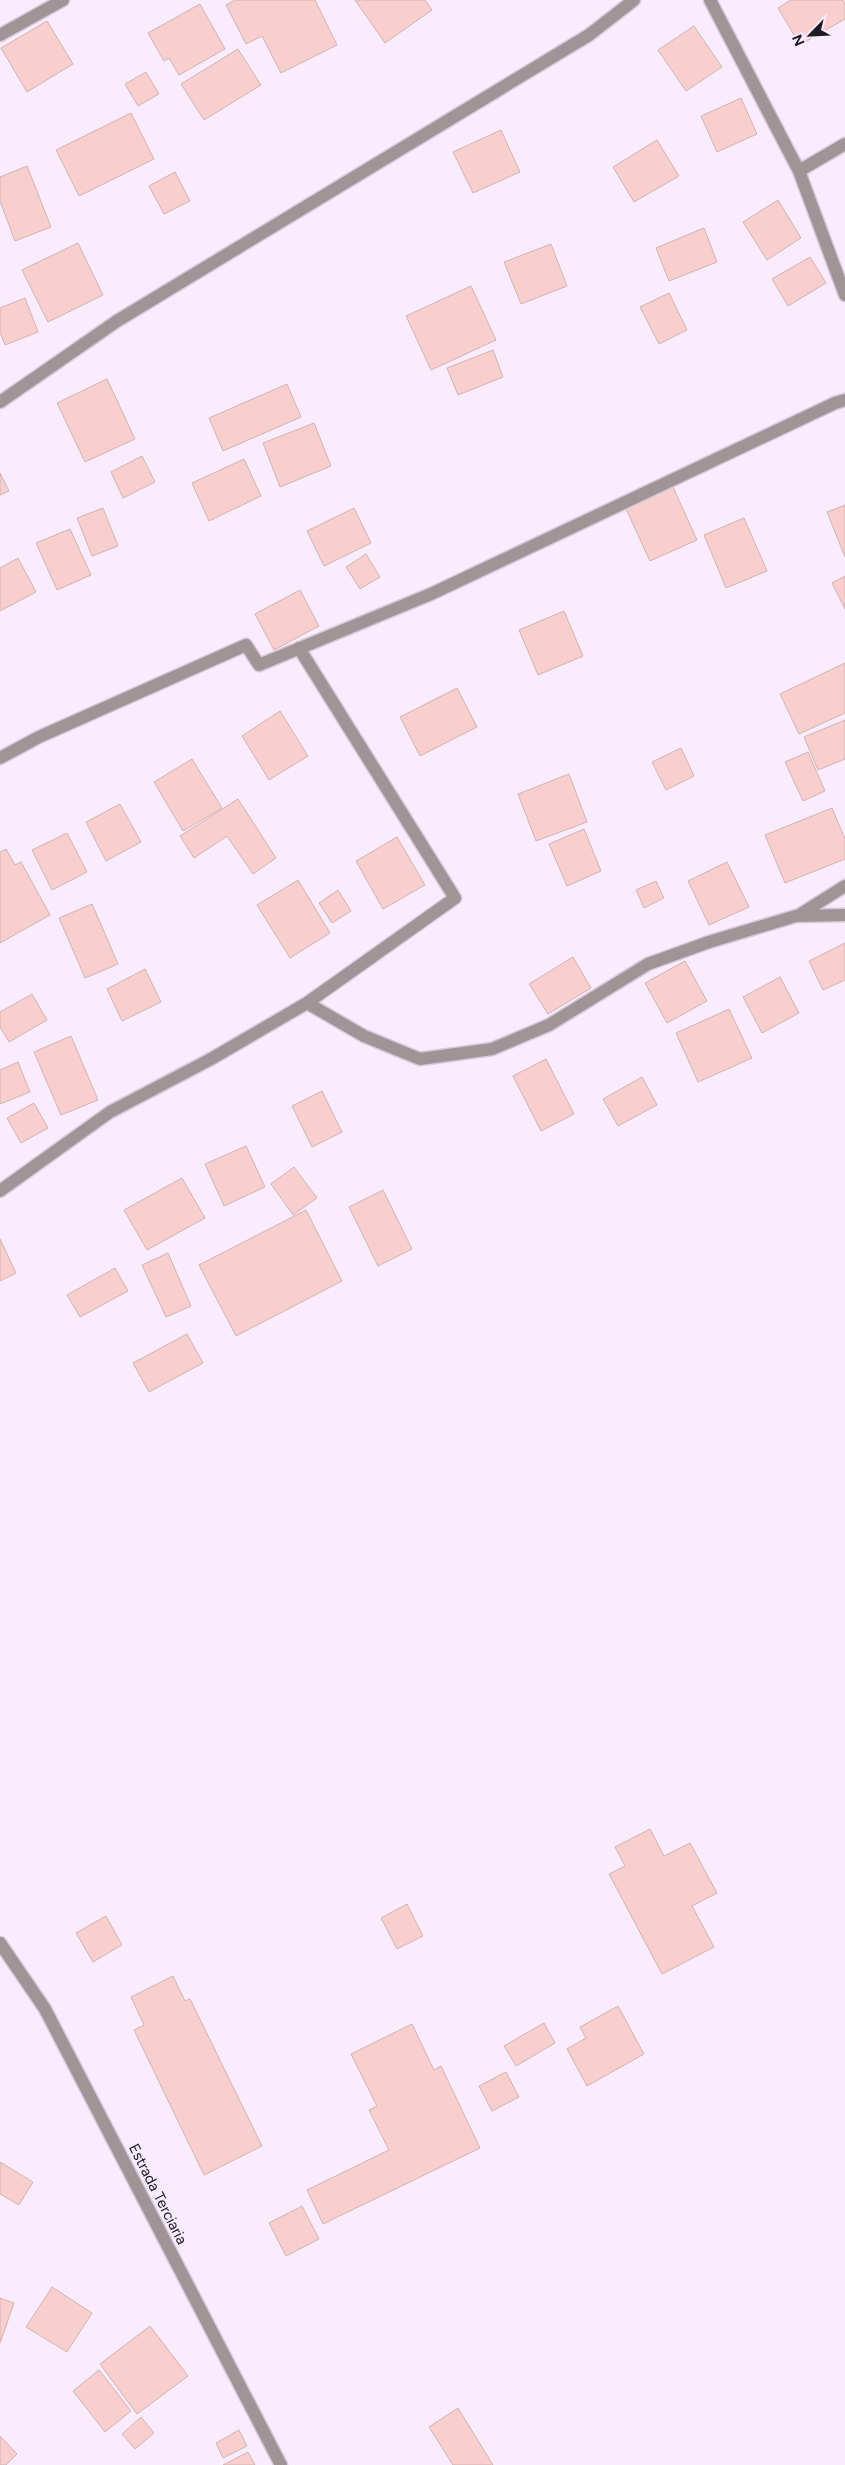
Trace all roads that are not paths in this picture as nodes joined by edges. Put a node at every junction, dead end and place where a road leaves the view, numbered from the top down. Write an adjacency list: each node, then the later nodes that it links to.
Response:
1 (63, 0): 4 (street)
2 (634, 0): 9 (street)
3 (710, 0): 6 (street)
4 (0, 34)
5 (845, 144): 6 (street)
6 (798, 171): 7 (street)
7 (845, 295)
8 (845, 400): 10 (street)
9 (0, 402)
10 (299, 648): 11 (street); 15 (street)
11 (0, 758)
12 (845, 886): 14 (street)
13 (845, 915): 14 (street)
14 (796, 916): 15 (street)
15 (307, 1003): 16 (street)
16 (0, 1191)
17 (0, 1943): 18 (street, Estrada Terciaria)
18 (281, 2465)

